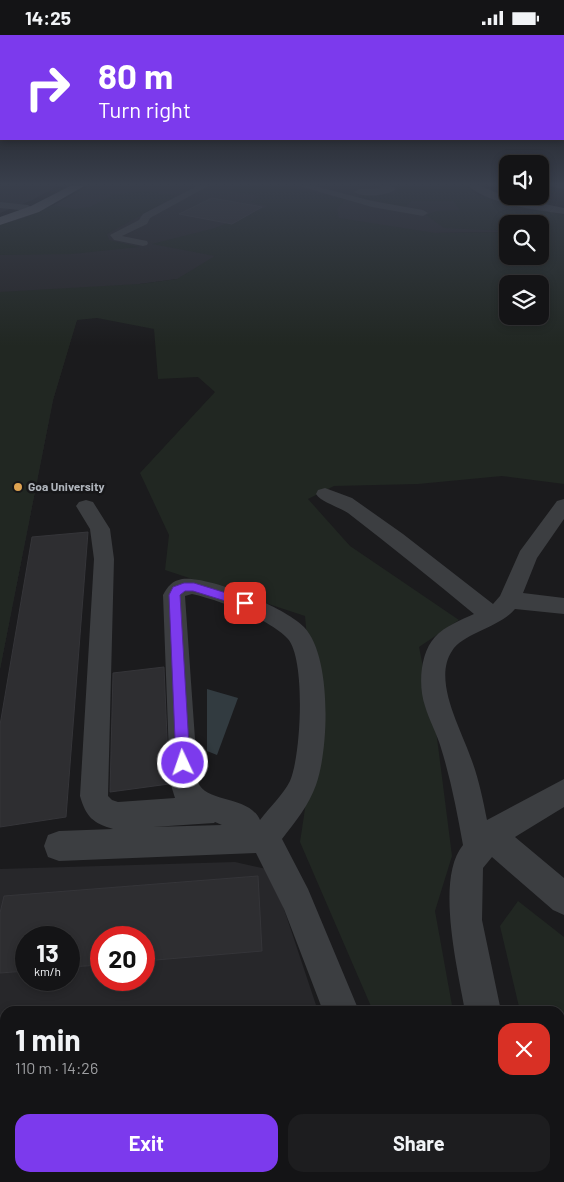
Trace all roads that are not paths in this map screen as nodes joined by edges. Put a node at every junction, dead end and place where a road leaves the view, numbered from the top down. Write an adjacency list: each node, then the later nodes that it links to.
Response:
1 (124, 239): 2 (street)
2 (143, 243)
3 (325, 493): 7 (street)
4 (564, 505): 7 (street)
5 (86, 506): 9 (street)
6 (564, 606): 7 (street)
7 (501, 608): 11 (street)
8 (564, 791): 11 (street)
9 (217, 809): 10 (street); 10 (street)
10 (256, 838): 12 (street); 14 (street)
11 (484, 842): 13 (street); 15 (street)
12 (60, 846)
13 (564, 899)
14 (339, 1006)
15 (482, 1006)

